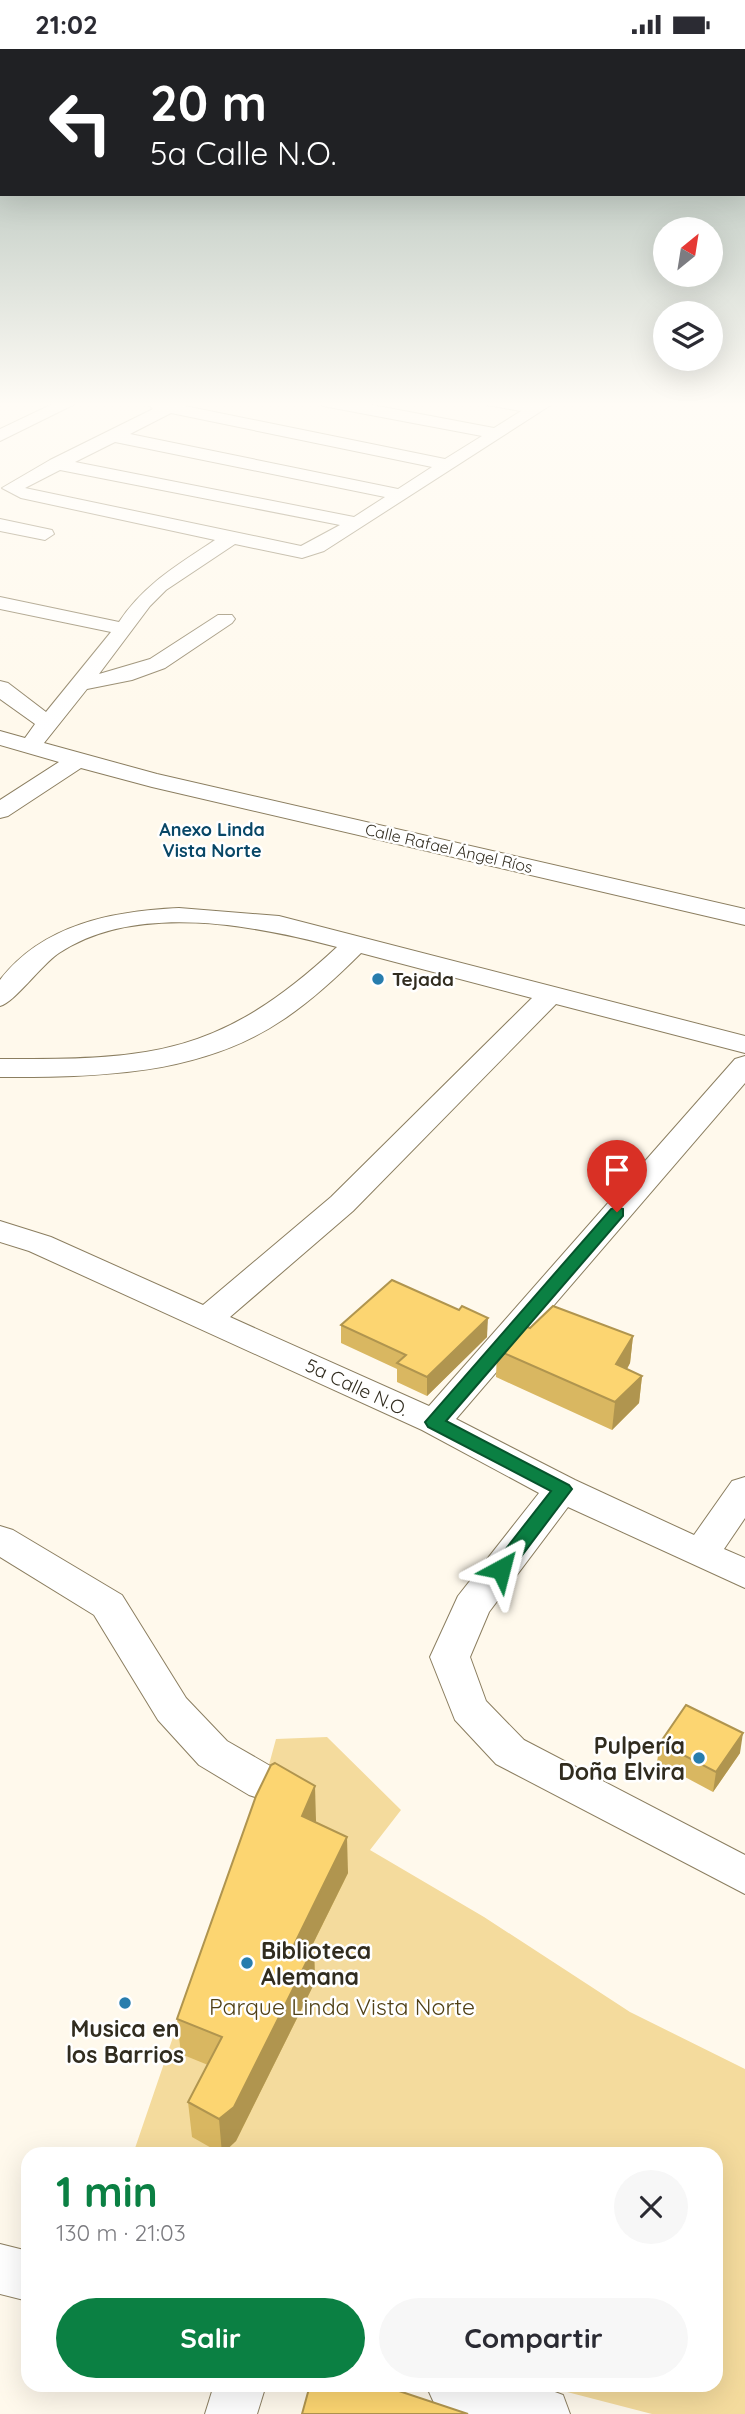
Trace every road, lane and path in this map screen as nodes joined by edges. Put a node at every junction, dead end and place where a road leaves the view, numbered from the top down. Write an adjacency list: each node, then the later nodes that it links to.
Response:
1 (104, 511): 7 (street)
2 (297, 511): 4 (street)
3 (376, 511): 4 (street)
4 (357, 523): 7 (street)
5 (0, 525): 6 (street)
6 (45, 534)
7 (229, 539): 10 (street)
8 (0, 603): 10 (street)
9 (225, 619): 11 (street)
10 (125, 629): 11 (street)
11 (80, 684): 13 (street)
12 (0, 688): 13 (street)
13 (48, 723): 15 (street)
14 (0, 738): 15 (street, Calle Rafael Ángel Ríos)
15 (29, 747): 16 (street, Calle Rafael Ángel Ríos)
16 (76, 761): 17 (street); 18 (street, Calle Rafael Ángel Ríos)
17 (0, 811)
18 (745, 917)
19 (356, 944): 20 (street); 21 (street); 24 (street)
20 (549, 996): 22 (street); 26 (street)
21 (0, 998)
22 (745, 1045)
23 (745, 1065): 27 (street)
24 (0, 1068)
25 (0, 1231): 26 (street, 5a Calle N.O.)
26 (208, 1318): 27 (street, 5a Calle N.O.)
27 (434, 1422): 28 (street, 5a Calle N.O.)
28 (562, 1489): 31 (street, 5a Calle N.O.); 34 (street)
29 (745, 1490): 31 (street)
30 (0, 1539): 33 (street)
31 (701, 1554): 32 (street, 5a Calle N.O.)
32 (745, 1574)
33 (264, 1783)
34 (745, 1876)
35 (0, 2269): 36 (street)
36 (21, 2274)
37 (238, 2392): 39 (street)
38 (474, 2392): 40 (street)
39 (231, 2414)
40 (544, 2414)

